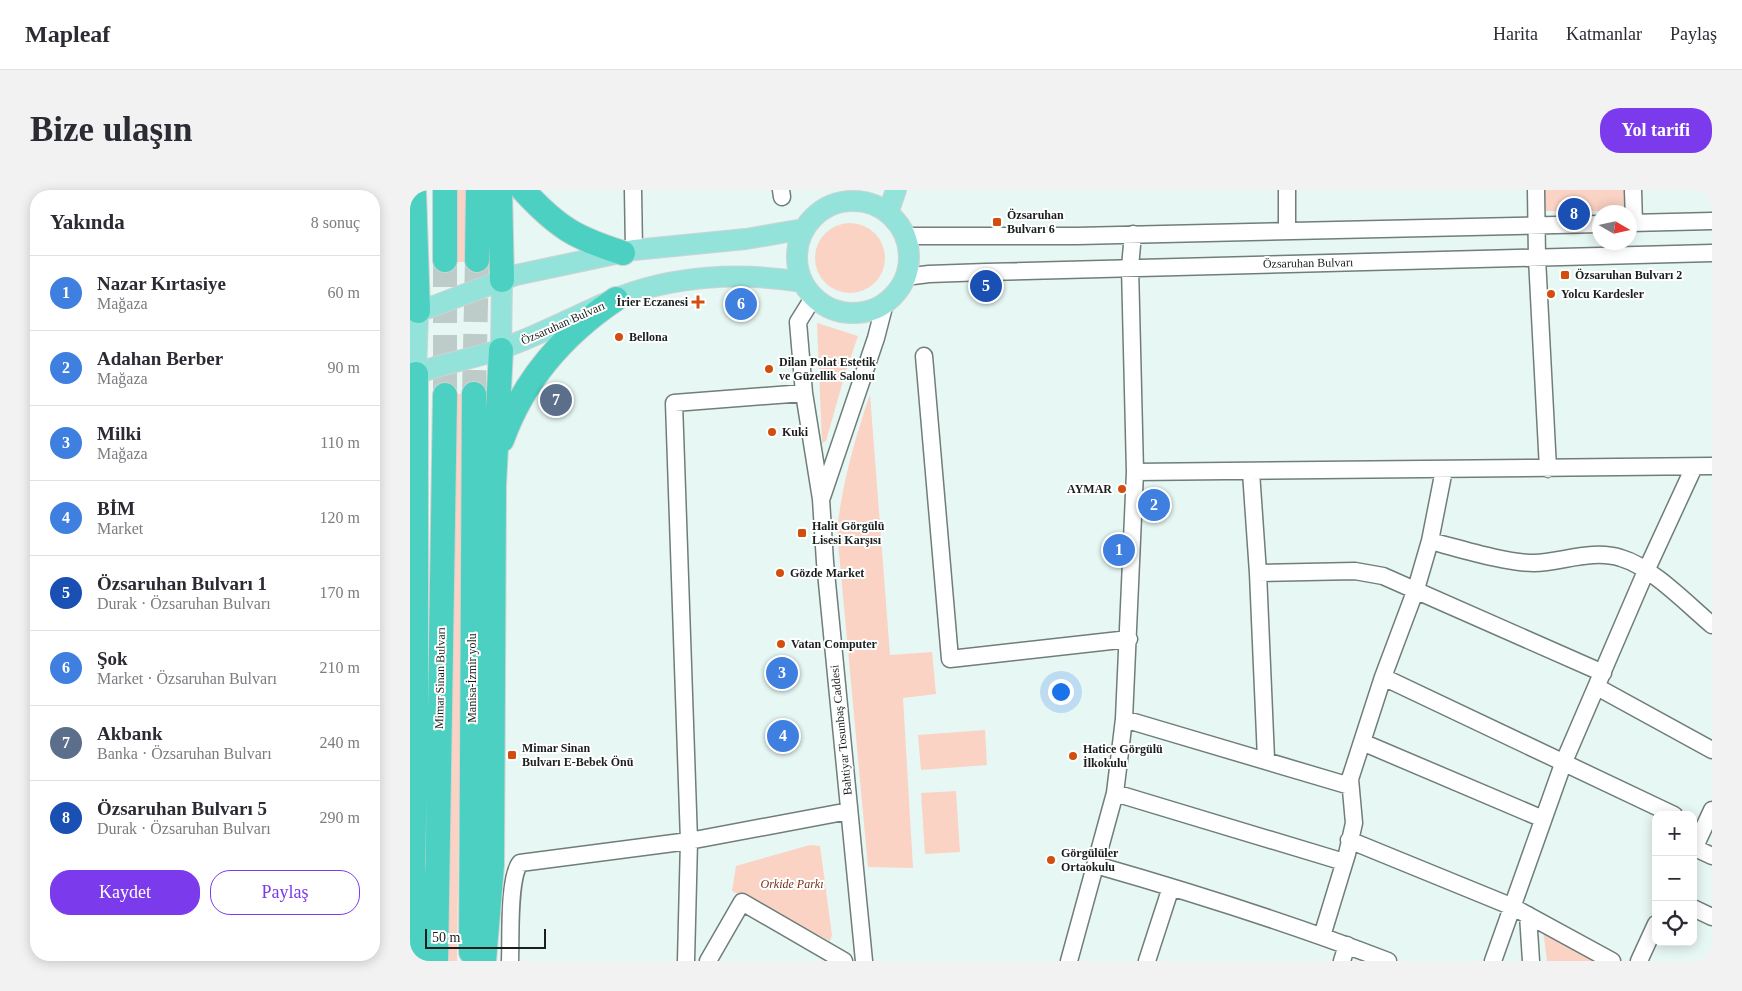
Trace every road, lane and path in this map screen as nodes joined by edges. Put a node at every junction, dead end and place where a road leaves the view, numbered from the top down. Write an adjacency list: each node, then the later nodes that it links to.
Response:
1 (414, 190): 34 (highway)
2 (446, 190): 25 (highway)
3 (478, 190): 26 (highway)
4 (500, 190): 29 (highway)
5 (523, 190): 22 (highway)
6 (632, 190): 22 (street)
7 (896, 190): 13 (main road)
8 (1287, 190): 19 (street)
9 (1536, 190): 17 (street)
10 (1633, 190): 12 (street)
11 (844, 196): 13 (main road); 18 (main road)
12 (1633, 205)
13 (888, 213): 21 (main road)
14 (1712, 221): 15 (street)
15 (1637, 223)
16 (1592, 224): 17 (street)
17 (1536, 226): 19 (street); 24 (street)
18 (804, 229): 22 (main road); 30 (main road)
19 (1287, 231): 20 (street)
20 (1133, 234): 21 (street); 27 (street)
21 (905, 236): 28 (main road)
22 (628, 252): 29 (main road)
23 (1712, 253): 24 (street, Özsaruhan Bulvarı)
24 (1537, 258): 27 (street, Özsaruhan Bulvarı); 44 (street)
25 (445, 260)
26 (477, 260)
27 (1130, 267): 28 (street, Özsaruhan Bulvarı); 46 (street)
28 (905, 277): 33 (main road)
29 (502, 280): 34 (main road); 35 (main road)
30 (802, 282): 31 (main road); 32 (main road, Özsaruhan Bulvarı)
31 (813, 298): 33 (main road); 40 (street, Bahtiyar Tosunbaş Caddesi)
32 (616, 299): 35 (main road, Özsaruhan Bulvarı); 48 (highway)
33 (885, 303): 49 (street, Bahtiyar Tosunbaş Caddesi)
34 (414, 313): 37 (main road)
35 (500, 350): 37 (main road, Özsaruhan Bulvarı); 38 (highway)
36 (924, 356): 56 (street)
37 (413, 384): 38 (highway); 50 (highway)
38 (498, 393): 48 (highway)
39 (474, 394): 89 (highway, Manisa-İzmir yolu)
40 (804, 394): 49 (street, Bahtiyar Tosunbaş Caddesi); 72 (street)
41 (445, 395): 88 (highway, Mimar Sinan Bulvarı)
42 (1712, 466): 43 (street)
43 (1694, 467): 44 (street); 52 (street)
44 (1548, 468): 45 (street)
45 (1444, 470): 47 (street); 51 (street)
46 (1135, 472): 47 (street); 56 (street)
47 (1251, 472): 53 (street)
48 (494, 486): 90 (highway)
49 (821, 499): 67 (street, Bahtiyar Tosunbaş Caddesi)
50 (412, 510): 76 (highway)
51 (1430, 540): 52 (street); 54 (street)
52 (1646, 571): 55 (street); 58 (street)
53 (1258, 573): 54 (street); 62 (street)
54 (1416, 589): 57 (street); 58 (street)
55 (1712, 625)
56 (1130, 639): 59 (street)
57 (1383, 678): 60 (street); 63 (street)
58 (1600, 680): 61 (street); 63 (street)
59 (1124, 719): 62 (street); 65 (street)
60 (1362, 742): 64 (street); 69 (street)
61 (1712, 750)
62 (1266, 759): 64 (street)
63 (1563, 764): 68 (street); 69 (street)
64 (1350, 786): 71 (street)
65 (1115, 793): 75 (street); 77 (street)
66 (1712, 810): 70 (street)
67 (849, 811): 72 (street); 95 (street, Bahtiyar Tosunbaş Caddesi)
68 (1665, 811)
69 (1543, 820): 79 (street)
70 (1698, 826)
71 (1349, 840): 75 (street); 79 (street)
72 (689, 841): 91 (street); 92 (street)
73 (1697, 850): 74 (street)
74 (1712, 856)
75 (1344, 862): 85 (street)
76 (412, 864): 83 (highway)
77 (1096, 865): 78 (street); 96 (street)
78 (1171, 887): 85 (street); 97 (street)
79 (1513, 907): 81 (street); 100 (street)
80 (1697, 910): 82 (street)
81 (1528, 915): 101 (street); 102 (street)
82 (1712, 916)
83 (412, 921): 87 (highway)
84 (1652, 933): 103 (street)
85 (1322, 936): 86 (street)
86 (1348, 945): 98 (street); 99 (street)
87 (416, 961)
88 (436, 961)
89 (471, 961)
90 (484, 961)
91 (510, 961)
92 (686, 961)
93 (708, 961): 94 (street)
94 (844, 961)
95 (864, 961)
96 (1069, 961)
97 (1147, 961)
98 (1342, 961)
99 (1388, 961)
100 (1493, 961)
101 (1530, 961)
102 (1612, 961)
103 (1639, 961)

